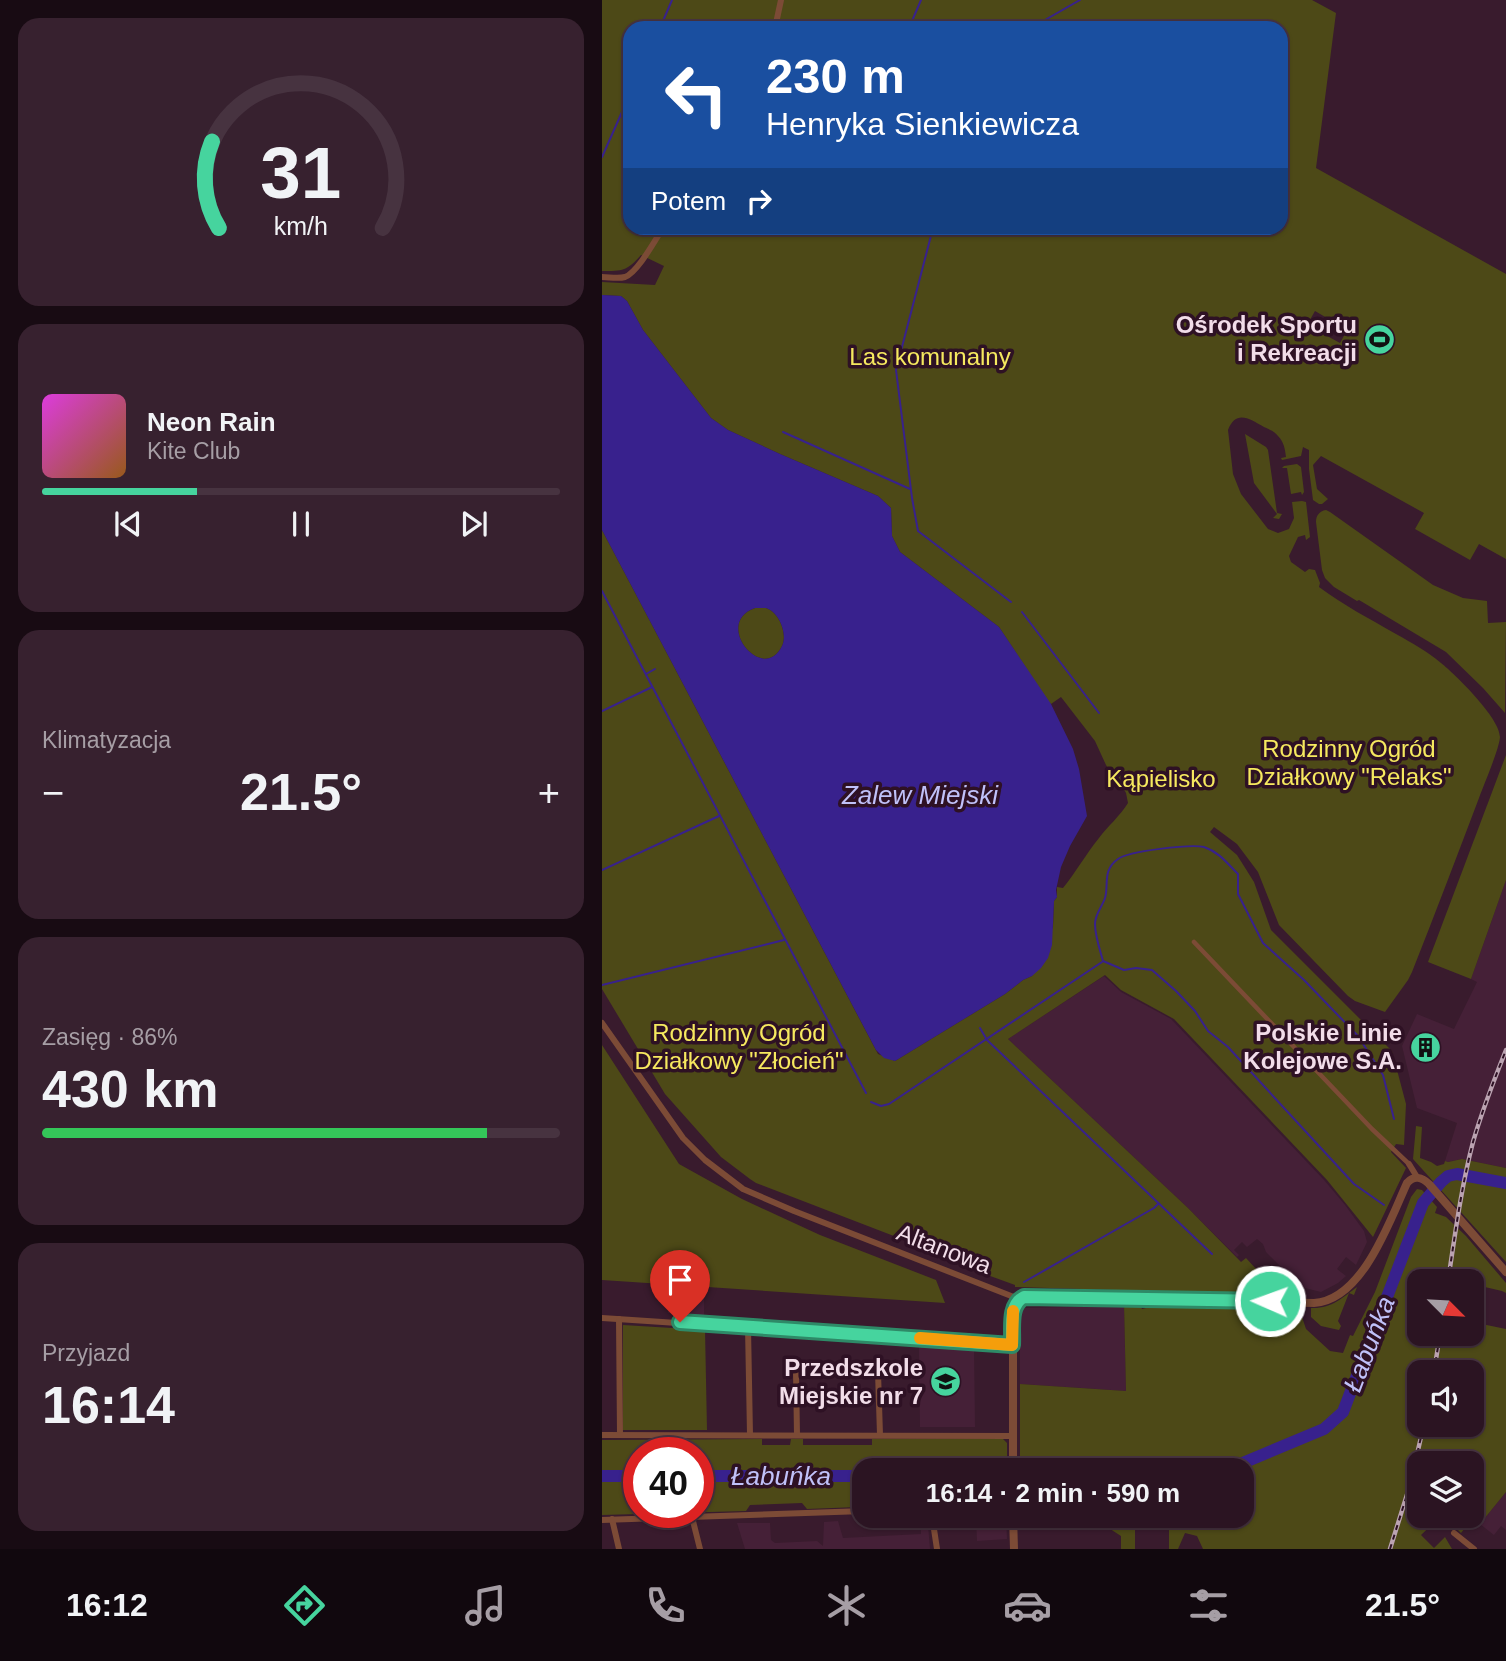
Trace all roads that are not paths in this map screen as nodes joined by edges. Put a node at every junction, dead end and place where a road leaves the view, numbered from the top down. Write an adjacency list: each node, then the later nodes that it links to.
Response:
1 (781, 0): 2 (street)
2 (776, 21)
3 (658, 235): 4 (street)
4 (602, 277)
5 (1194, 942): 7 (street)
6 (602, 1024): 10 (street, Altanowa)
7 (1409, 1164): 8 (street)
8 (1417, 1177): 9 (street); 10 (street, Altanowa)
9 (1506, 1272)
10 (1019, 1299): 14 (street)
11 (602, 1318): 12 (street)
12 (619, 1319): 13 (street); 17 (street)
13 (748, 1327): 14 (street); 18 (street)
14 (1012, 1345): 22 (street)
15 (796, 1372): 19 (street)
16 (878, 1372): 20 (street)
17 (620, 1435): 18 (street); 21 (street)
18 (750, 1435): 19 (street)
19 (797, 1435): 20 (street)
20 (880, 1435): 22 (street)
21 (602, 1436)
22 (1013, 1436): 23 (street)
23 (1013, 1458)
24 (852, 1511): 25 (street)
25 (714, 1516)
26 (612, 1519): 27 (street); 28 (street); 33 (street)
27 (623, 1519)
28 (602, 1520)
29 (695, 1528): 34 (street)
30 (934, 1528): 35 (street)
31 (1013, 1528): 36 (street)
32 (1454, 1533): 37 (street)
33 (619, 1549)
34 (700, 1549)
35 (937, 1549)
36 (1014, 1549)
37 (1474, 1549)

